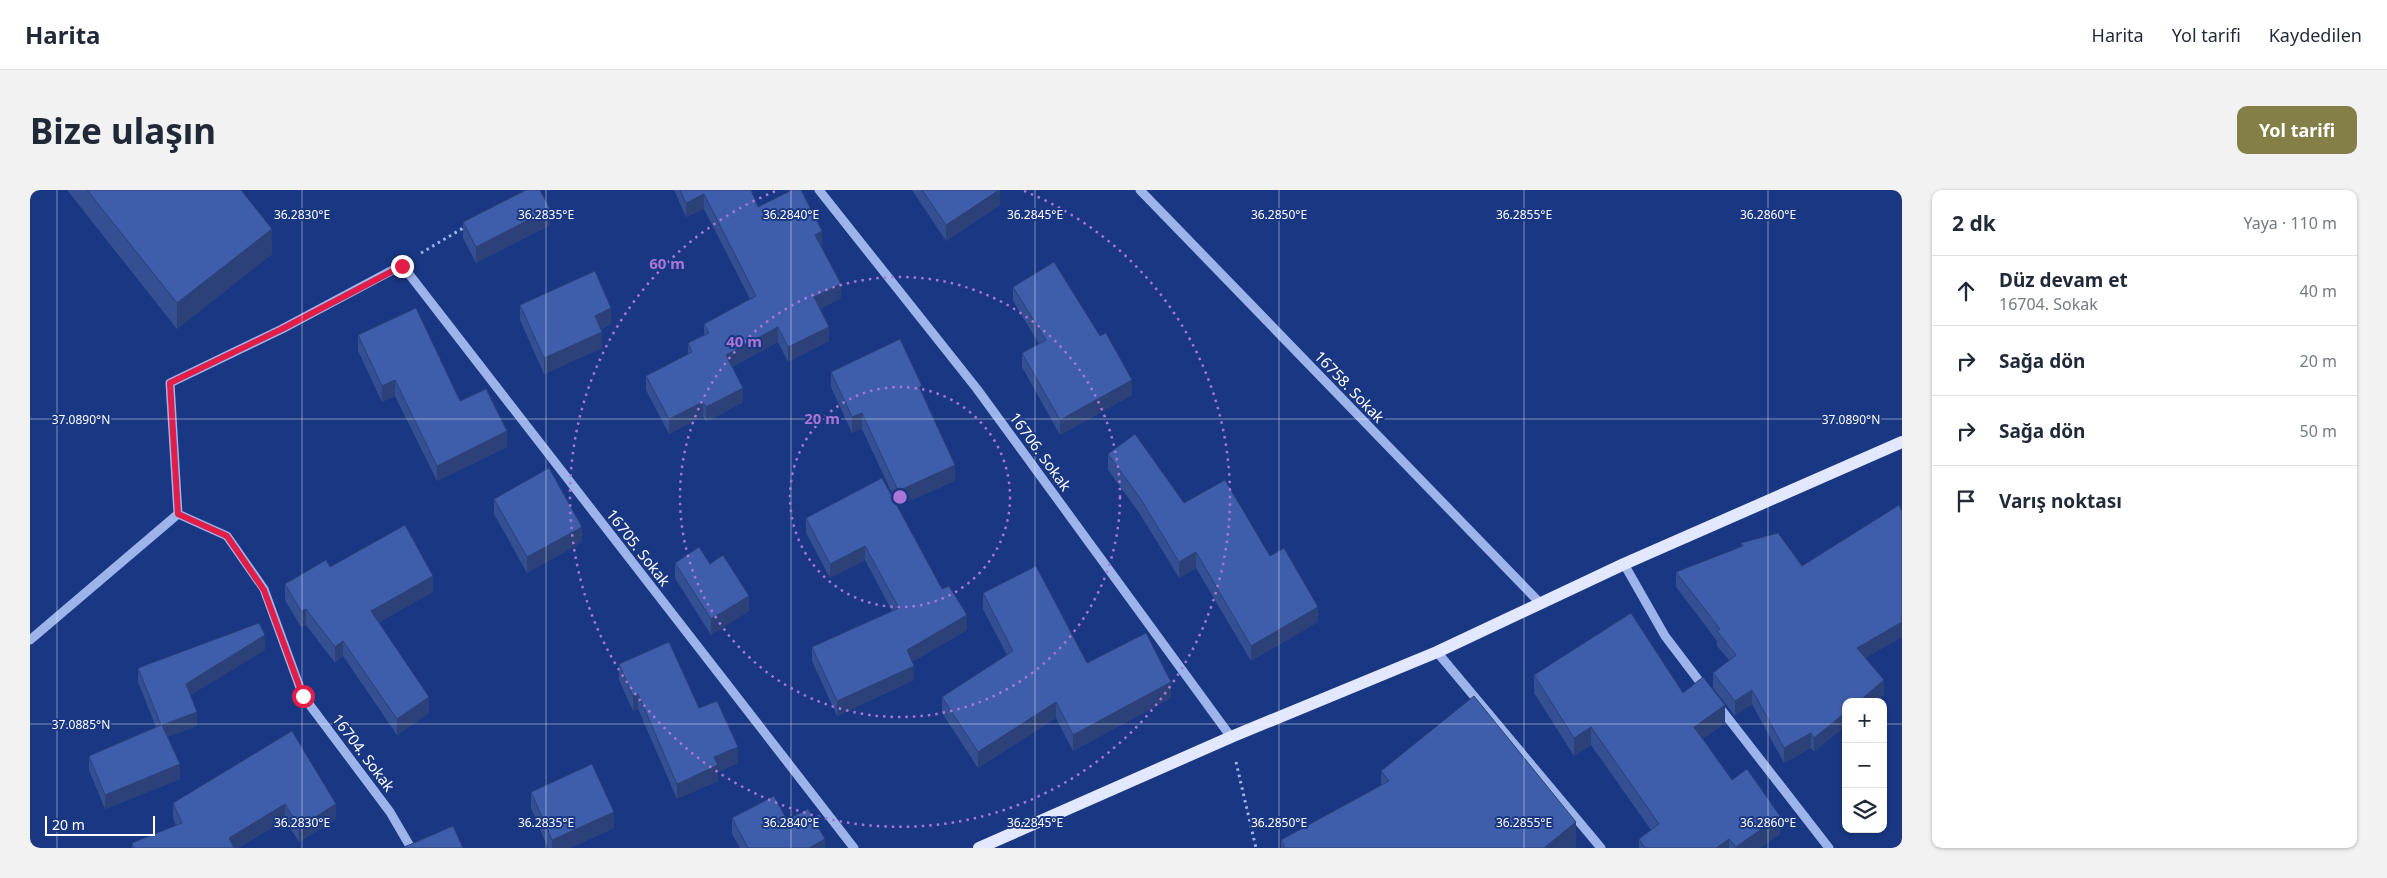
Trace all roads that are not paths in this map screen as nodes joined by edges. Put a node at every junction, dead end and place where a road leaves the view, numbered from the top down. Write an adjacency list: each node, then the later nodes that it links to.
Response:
1 (819, 190): 9 (street, 16706. Sokak)
2 (1140, 190): 6 (street, 16758. Sokak)
3 (1902, 442): 5 (main road)
4 (178, 514): 7 (street); 10 (street, 16704. Sokak); 11 (street, 16705. Sokak)
5 (1624, 564): 6 (main road); 14 (street)
6 (1540, 603): 8 (main road)
7 (30, 640)
8 (1437, 652): 9 (main road); 13 (street)
9 (1231, 737): 12 (main road)
10 (411, 848)
11 (854, 848)
12 (979, 848)
13 (1600, 848)
14 (1829, 848)

